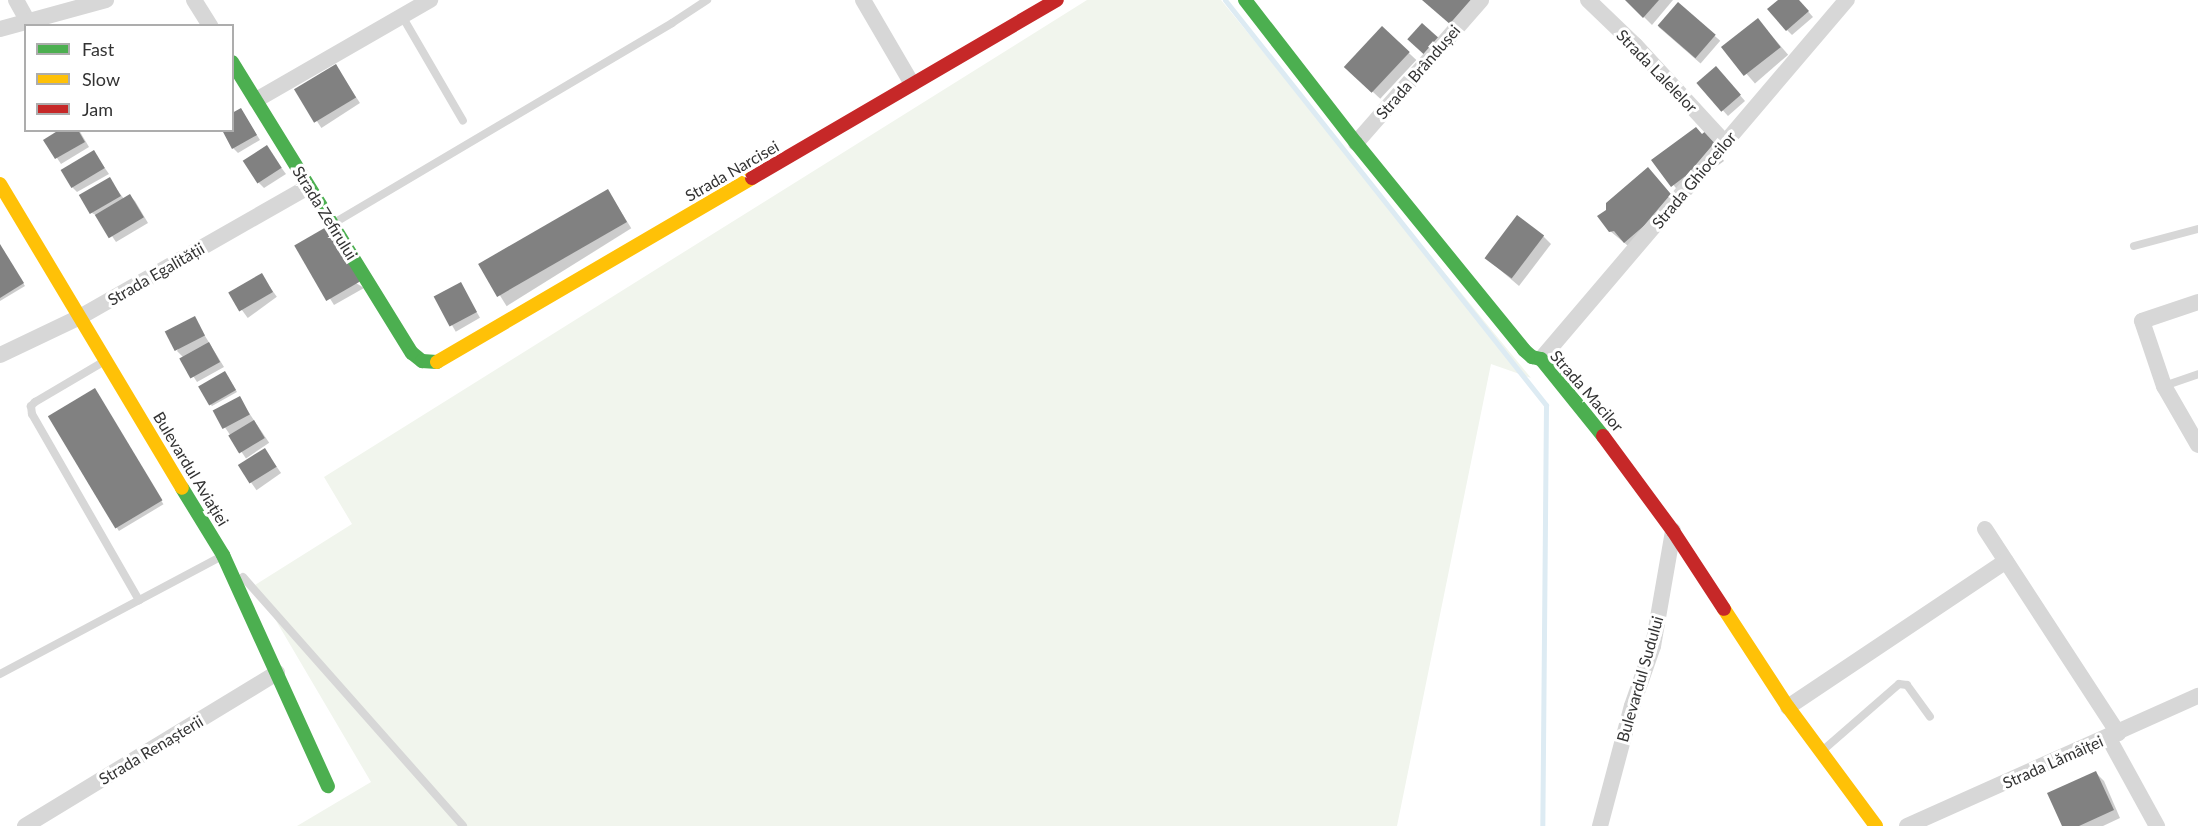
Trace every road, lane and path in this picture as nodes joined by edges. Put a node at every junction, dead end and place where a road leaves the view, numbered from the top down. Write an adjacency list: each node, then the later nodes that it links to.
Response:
1 (16, 0): 13 (street)
2 (106, 0): 13 (street)
3 (194, 0): 14 (street)
4 (430, 0): 12 (street)
5 (706, 0): 24 (lane)
6 (863, 0): 17 (street)
7 (1057, 0): 17 (street, Strada Narcisei)
8 (1245, 0): 20 (street, Strada Macilor)
9 (1481, 0): 20 (street, Strada Brândușei)
10 (1588, 0): 21 (street, Strada Lalelelor)
11 (1847, 0): 21 (street, Strada Ghioceilor)
12 (402, 16): 18 (street); 19 (lane)
13 (27, 20): 15 (street)
14 (209, 24)
15 (0, 29)
16 (234, 65): 18 (street, Strada Zefirului)
17 (912, 84): 32 (street, Strada Narcisei)
18 (256, 100): 23 (street, Strada Zefirului)
19 (463, 121)
20 (1356, 143): 30 (street, Strada Macilor)
21 (1725, 143): 30 (street, Strada Ghioceilor)
22 (0, 184): 28 (street, Bulevardul Aviației)
23 (308, 187): 24 (street, Strada Zefirului); 28 (street, Strada Egalității)
24 (332, 224): 32 (street, Strada Zefirului)
25 (2198, 229): 26 (lane)
26 (2134, 246)
27 (2198, 302): 34 (street)
28 (80, 317): 29 (street, Strada Egalității); 31 (street, Bulevardul Aviației)
29 (0, 355)
30 (1541, 359): 37 (street, Strada Macilor)
31 (106, 360): 38 (street, Bulevardul Aviației); 40 (lane)
32 (422, 361)
33 (2198, 374): 34 (lane)
34 (2164, 386): 35 (street)
35 (2196, 438)
36 (1985, 529): 39 (street)
37 (1673, 531): 44 (street, Strada Macilor); 51 (street, Bulevardul Sudului)
38 (223, 555): 40 (lane); 41 (street, Bulevardul Aviației); 50 (lane)
39 (2006, 561): 44 (street); 46 (street)
40 (139, 600): 42 (lane)
41 (277, 673): 48 (street, Bulevardul Aviației); 49 (street, Strada Renașterii)
42 (0, 674)
43 (2198, 696): 46 (street, Strada Lămâiței)
44 (1788, 707): 47 (street, Strada Macilor)
45 (1930, 717): 47 (lane)
46 (2113, 735): 53 (street, Strada Lămâiței); 54 (street)
47 (1821, 751): 52 (street, Strada Macilor)
48 (328, 786)
49 (25, 826)
50 (463, 826)
51 (1600, 826)
52 (1876, 826)
53 (1906, 826)
54 (2157, 826)

